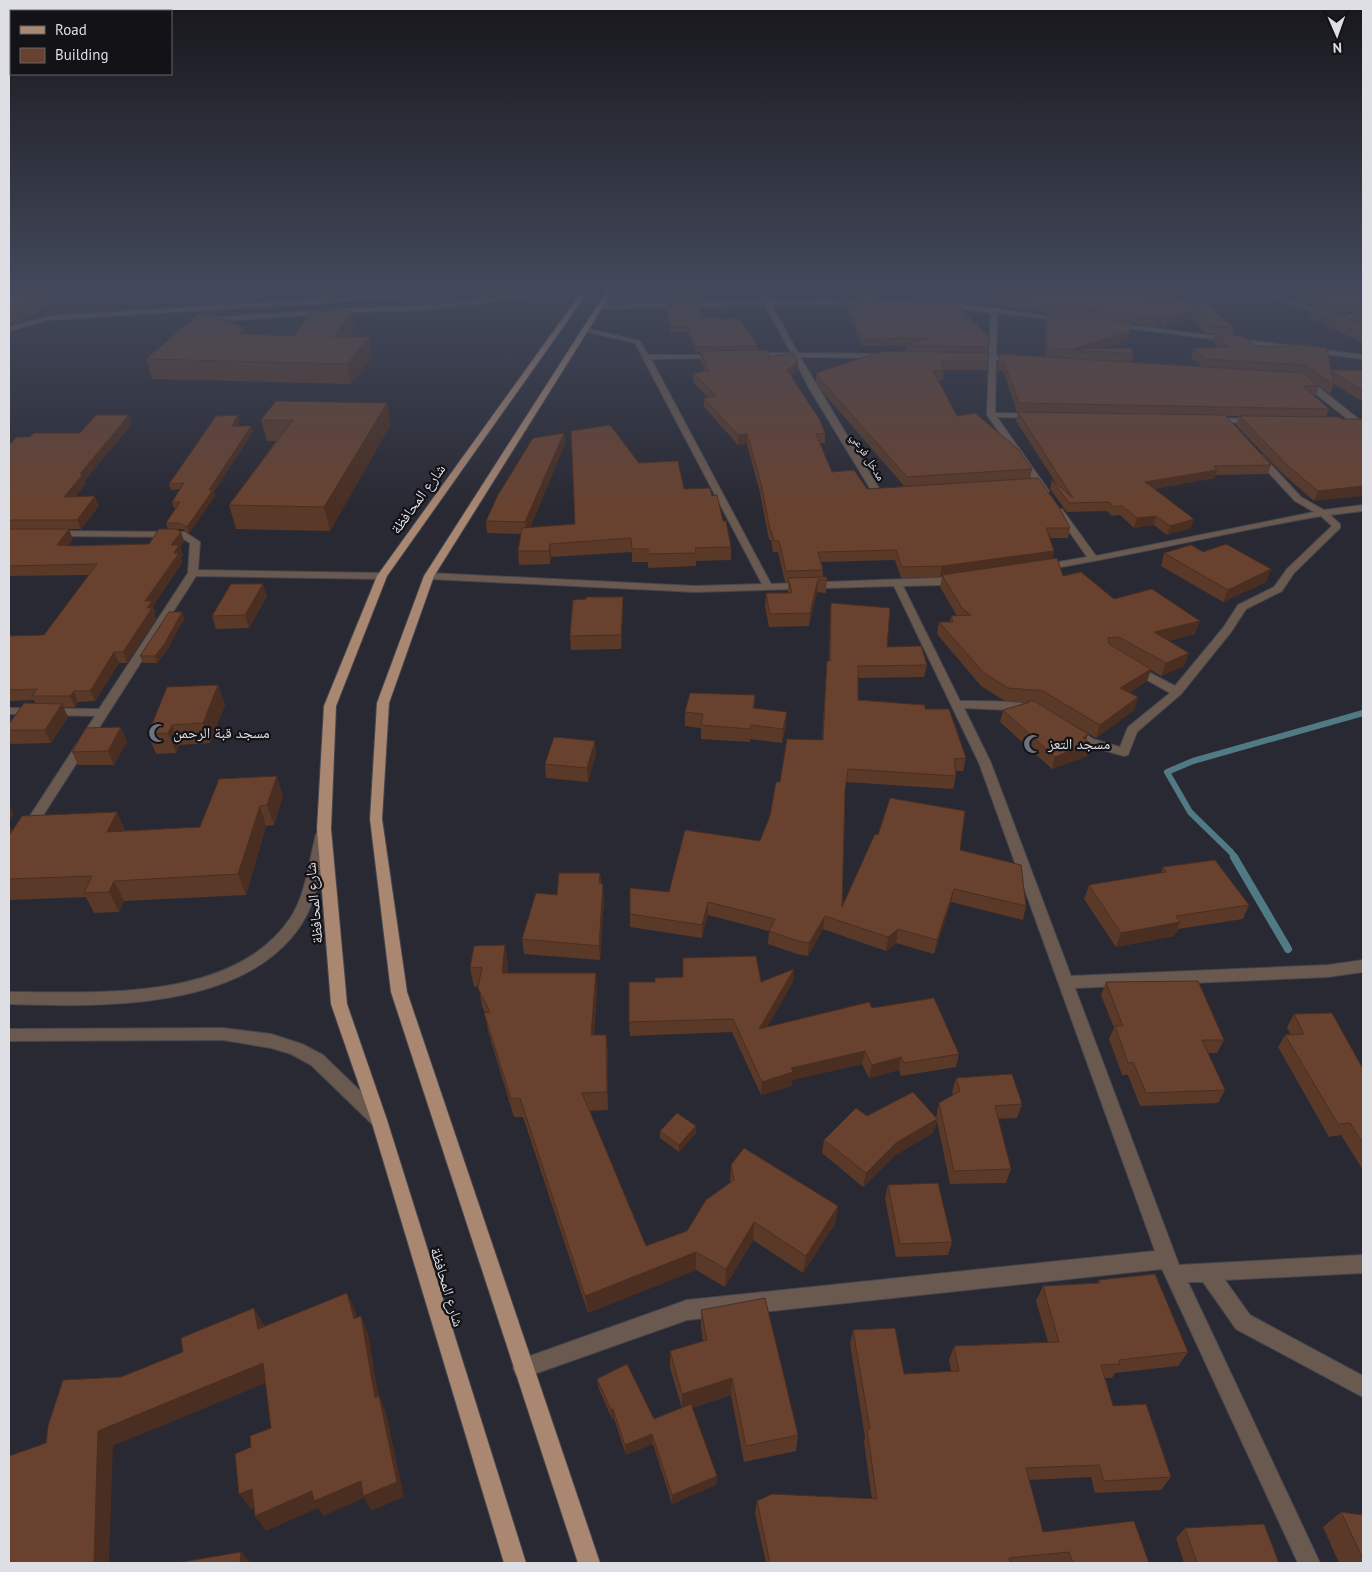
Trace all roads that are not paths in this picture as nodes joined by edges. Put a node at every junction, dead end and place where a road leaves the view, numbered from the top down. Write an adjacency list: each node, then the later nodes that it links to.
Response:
1 (535, 362): 27 (main road, شارع المحافظة)
2 (564, 362): 28 (main road)
3 (649, 362): 31 (street)
4 (799, 362): 18 (street, مدخل فرعي)
5 (993, 362): 7 (street)
6 (1294, 377): 13 (street)
7 (991, 415): 8 (street); 16 (street)
8 (1040, 416)
9 (1205, 420): 10 (street)
10 (1225, 420): 11 (street); 14 (street)
11 (1261, 421)
12 (1341, 422): 13 (street)
13 (1361, 423)
14 (1231, 427)
15 (1251, 449): 22 (street)
16 (1040, 483): 17 (street); 19 (street)
17 (1030, 484)
18 (896, 492)
19 (1050, 498)
20 (1056, 506): 24 (street)
21 (1363, 508): 22 (street)
22 (1322, 513): 24 (street); 33 (street)
23 (47, 534): 26 (street)
24 (1094, 560): 25 (street)
25 (1036, 568)
26 (193, 573): 27 (street); 37 (street)
27 (382, 576): 39 (main road, شارع المحافظة)
28 (429, 576): 31 (street); 49 (main road)
29 (969, 578): 30 (street)
30 (897, 583): 31 (street); 34 (street)
31 (768, 587)
32 (1124, 662): 33 (street)
33 (1177, 692): 38 (street)
34 (956, 704): 36 (street); 42 (street)
35 (9, 711): 37 (street)
36 (1041, 711)
37 (103, 713): 40 (street)
38 (1061, 723)
39 (324, 829): 43 (street); 45 (main road, شارع المحافظة)
40 (9, 858)
41 (1363, 966): 42 (street)
42 (1066, 982): 47 (street)
43 (9, 998)
44 (9, 1034): 45 (street)
45 (379, 1120): 51 (main road, شارع المحافظة)
46 (1363, 1264): 48 (street)
47 (1170, 1266): 48 (street); 49 (street); 53 (street)
48 (1207, 1272): 50 (street)
49 (524, 1368): 52 (main road)
50 (1363, 1387)
51 (515, 1563)
52 (590, 1563)
53 (1309, 1563)

